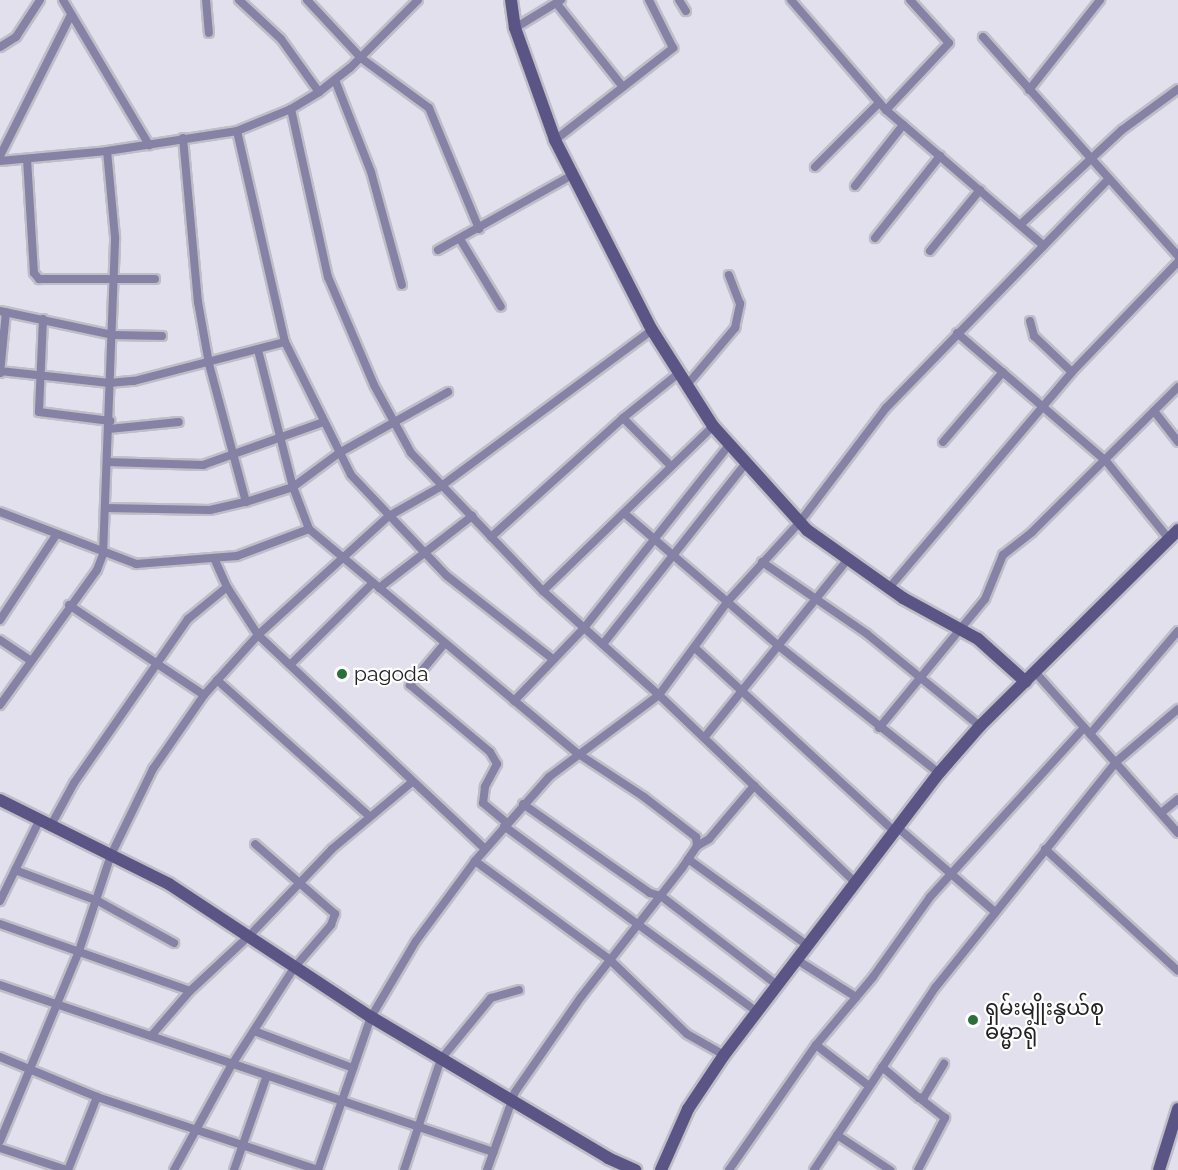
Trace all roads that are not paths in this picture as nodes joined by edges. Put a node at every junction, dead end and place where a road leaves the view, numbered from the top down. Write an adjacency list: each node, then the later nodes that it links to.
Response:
1 (40, 0): 19 (street)
2 (63, 0): 15 (street)
3 (206, 0): 17 (street)
4 (239, 0): 25 (street)
5 (418, 0): 20 (street)
6 (511, 0): 16 (street)
7 (649, 0): 22 (street)
8 (679, 0): 14 (street)
9 (791, 0): 26 (street)
10 (910, 0): 28 (street)
11 (1100, 0): 24 (street)
12 (311, 2): 20 (street)
13 (559, 2): 16 (street); 22 (street)
14 (686, 11)
15 (71, 15): 33 (street); 35 (street)
16 (515, 28): 32 (street)
17 (209, 33)
18 (983, 37): 24 (street)
19 (0, 47)
20 (361, 58): 21 (street); 46 (street)
21 (335, 80): 25 (street); 57 (street)
22 (623, 87): 32 (street)
23 (1178, 89): 39 (street)
24 (1029, 90): 39 (street)
25 (319, 92): 27 (street)
26 (879, 103): 28 (street); 40 (street)
27 (291, 109): 30 (street); 82 (street)
28 (886, 110): 29 (street)
29 (903, 125): 36 (street); 43 (street)
30 (237, 131): 31 (street); 66 (street)
31 (183, 138): 33 (street); 69 (street)
32 (555, 140): 41 (street)
33 (149, 145): 34 (street)
34 (107, 152): 37 (street); 56 (street)
35 (0, 156)
36 (940, 156): 44 (street); 47 (street)
37 (27, 159): 38 (street); 56 (street)
38 (0, 161)
39 (1091, 161): 42 (street); 45 (street)
40 (815, 167)
41 (572, 176): 46 (street); 62 (street)
42 (1107, 181): 49 (street); 52 (street)
43 (855, 186)
44 (980, 190): 45 (street); 51 (street)
45 (1020, 225): 49 (street)
46 (479, 229): 48 (street)
47 (875, 238)
48 (460, 239): 50 (street); 58 (street)
49 (1044, 246): 63 (street)
50 (438, 250)
51 (930, 251)
52 (1178, 256)
53 (1178, 262): 73 (street)
54 (729, 275): 76 (street)
55 (155, 279): 56 (street)
56 (114, 280): 64 (street)
57 (402, 285)
58 (501, 307)
59 (3, 312): 60 (street); 68 (street)
60 (43, 319): 64 (street); 71 (street)
61 (1030, 321): 73 (street)
62 (652, 330): 74 (street); 98 (street)
63 (957, 333): 72 (street); 105 (street)
64 (113, 335): 65 (street); 75 (street)
65 (162, 336)
66 (285, 342): 67 (street); 84 (street)
67 (258, 350): 69 (street); 87 (street)
68 (1, 359): 70 (street)
69 (209, 364): 75 (street); 92 (street)
70 (0, 372): 71 (street)
71 (38, 372): 75 (street); 85 (street)
72 (1003, 372): 79 (street); 88 (street)
73 (1072, 372): 79 (street)
74 (678, 374): 76 (street); 81 (street)
75 (109, 383): 85 (street)
76 (687, 385): 86 (street)
77 (1178, 387): 80 (street)
78 (448, 392): 82 (street)
79 (1043, 407): 93 (street); 120 (street)
80 (1154, 411): 89 (street); 93 (street)
81 (623, 418): 96 (street); 109 (street)
82 (393, 420): 91 (street); 98 (street)
83 (179, 422): 85 (street)
84 (324, 422): 87 (street); 91 (street)
85 (110, 425): 94 (street)
86 (712, 426): 90 (street); 96 (street)
87 (281, 440): 92 (street); 97 (street)
88 (943, 442)
89 (1178, 442)
90 (729, 445): 95 (street); 110 (street)
91 (339, 453): 97 (street); 103 (street)
92 (234, 456): 94 (street); 99 (street)
93 (1103, 459): 107 (street); 127 (street)
94 (108, 462): 100 (street)
95 (746, 463): 105 (street); 111 (street)
96 (671, 466): 102 (street)
97 (293, 486): 99 (street); 106 (street)
98 (440, 488): 103 (street); 104 (street)
99 (246, 502): 100 (street)
100 (105, 508): 112 (street)
101 (0, 512): 108 (street)
102 (624, 513): 110 (street); 121 (street)
103 (389, 516): 113 (street); 116 (street)
104 (472, 516): 109 (street); 113 (street)
105 (799, 523): 115 (street); 117 (street)
106 (309, 529): 114 (street); 116 (street)
107 (1173, 534): 139 (street)
108 (56, 535): 112 (street); 125 (street)
109 (491, 537): 121 (street)
110 (656, 538): 111 (street); 126 (street)
111 (673, 552): 122 (street); 132 (street)
112 (103, 554): 114 (street); 124 (street)
113 (427, 554): 118 (street); 135 (street)
114 (214, 558): 119 (street)
115 (848, 559): 120 (street); 123 (street)
116 (344, 560): 118 (street); 129 (street)
117 (762, 562): 122 (street); 123 (street)
118 (376, 586): 131 (street); 138 (street)
119 (227, 587): 129 (street); 137 (street)
120 (889, 588): 127 (street)
121 (543, 591): 126 (street)
122 (728, 601): 133 (street); 134 (street)
123 (818, 602): 133 (street); 141 (street)
124 (69, 605): 136 (street); 137 (street)
125 (0, 620)
126 (584, 628): 132 (street); 135 (street)
127 (963, 629): 141 (street); 142 (street)
128 (1178, 631): 151 (street)
129 (258, 635): 138 (street); 140 (street)
130 (0, 640): 136 (street)
131 (445, 643): 146 (street); 164 (street)
132 (603, 644): 145 (street)
133 (780, 646): 143 (street); 150 (street)
134 (695, 648): 143 (street); 145 (street)
135 (553, 659): 146 (street)
136 (31, 661): 147 (street)
137 (155, 665): 144 (street); 163 (street)
138 (290, 665): 156 (street)
139 (1035, 672): 142 (street); 151 (street)
140 (217, 681): 144 (street); 162 (street)
141 (921, 681): 149 (street); 150 (street)
142 (1026, 682): 149 (street)
143 (743, 690): 152 (street); 165 (street)
144 (204, 695): 171 (street)
145 (659, 695): 152 (street); 153 (street)
146 (514, 701): 153 (street)
147 (0, 705)
148 (1178, 708): 154 (street)
149 (980, 726): 155 (street)
150 (879, 728): 155 (street)
151 (1087, 731): 154 (street); 175 (street)
152 (704, 738): 157 (street)
153 (577, 753): 160 (street); 168 (street)
154 (1117, 761): 161 (street); 170 (street)
155 (939, 773): 165 (street)
156 (412, 782): 162 (street); 169 (street)
157 (754, 786): 168 (street); 176 (street)
158 (1178, 799): 161 (street)
159 (0, 800): 163 (street)
160 (523, 804): 164 (street); 178 (street)
161 (1161, 813): 166 (street)
162 (369, 816): 177 (street)
163 (45, 824): 171 (street); 174 (street)
164 (506, 824): 169 (street); 182 (street)
165 (895, 829): 175 (street); 176 (street)
166 (1178, 833)
167 (255, 844): 177 (street)
168 (697, 846): 172 (street)
169 (485, 849): 173 (street)
170 (1045, 849): 181 (street); 191 (street)
171 (111, 855): 179 (street); 184 (street)
172 (688, 859): 178 (street); 186 (street)
173 (475, 861): 188 (street); 199 (street)
174 (15, 870): 179 (street); 180 (street)
175 (950, 874): 181 (street); 196 (street)
176 (855, 882): 186 (street)
177 (298, 884): 184 (street); 190 (street)
178 (661, 896): 182 (street); 193 (street)
179 (98, 901): 185 (street); 187 (street)
180 (0, 902)
181 (995, 912): 208 (street)
182 (638, 923): 188 (street); 198 (street)
183 (0, 924): 187 (street)
184 (249, 936): 190 (street); 194 (street)
185 (174, 943)
186 (807, 946): 189 (street)
187 (79, 951): 194 (street); 197 (street)
188 (609, 960): 203 (street); 215 (street)
189 (797, 960): 193 (street); 196 (street)
190 (294, 968): 199 (street); 200 (street)
191 (1178, 971)
192 (0, 984): 197 (street)
193 (777, 985): 198 (street)
194 (190, 990): 201 (street)
195 (519, 990): 205 (street)
196 (856, 997): 202 (street)
197 (56, 1002): 201 (street); 210 (street)
198 (758, 1012): 203 (street)
199 (371, 1017): 205 (street); 209 (street)
200 (254, 1031): 207 (street); 209 (street)
201 (151, 1036): 207 (street)
202 (816, 1045): 212 (street); 233 (street)
203 (724, 1055): 232 (street)
204 (0, 1058): 210 (street)
205 (441, 1059): 215 (street); 218 (street)
206 (944, 1064): 214 (street)
207 (231, 1066): 211 (street); 219 (street)
208 (882, 1067): 212 (street); 214 (street)
209 (353, 1068): 216 (street)
210 (31, 1071): 213 (street); 221 (street)
211 (266, 1078): 216 (street); 222 (street)
212 (869, 1086): 220 (street)
213 (97, 1096): 219 (street); 225 (street)
214 (919, 1098): 236 (street)
215 (512, 1099): 224 (street); 231 (street)
216 (341, 1103): 218 (street); 228 (street)
217 (1178, 1109): 237 (street)
218 (418, 1126): 224 (street); 229 (street)
219 (198, 1129): 222 (street); 226 (street)
220 (837, 1135): 234 (street); 235 (street)
221 (0, 1142)
222 (243, 1145): 227 (street); 228 (street)
223 (0, 1149): 225 (street)
224 (493, 1152): 230 (street)
225 (68, 1170)
226 (174, 1170)
227 (234, 1170)
228 (318, 1170)
229 (404, 1170)
230 (487, 1170)
231 (635, 1170)
232 (661, 1170)
233 (729, 1170)
234 (814, 1170)
235 (890, 1170)
236 (918, 1170)
237 (1159, 1170)

